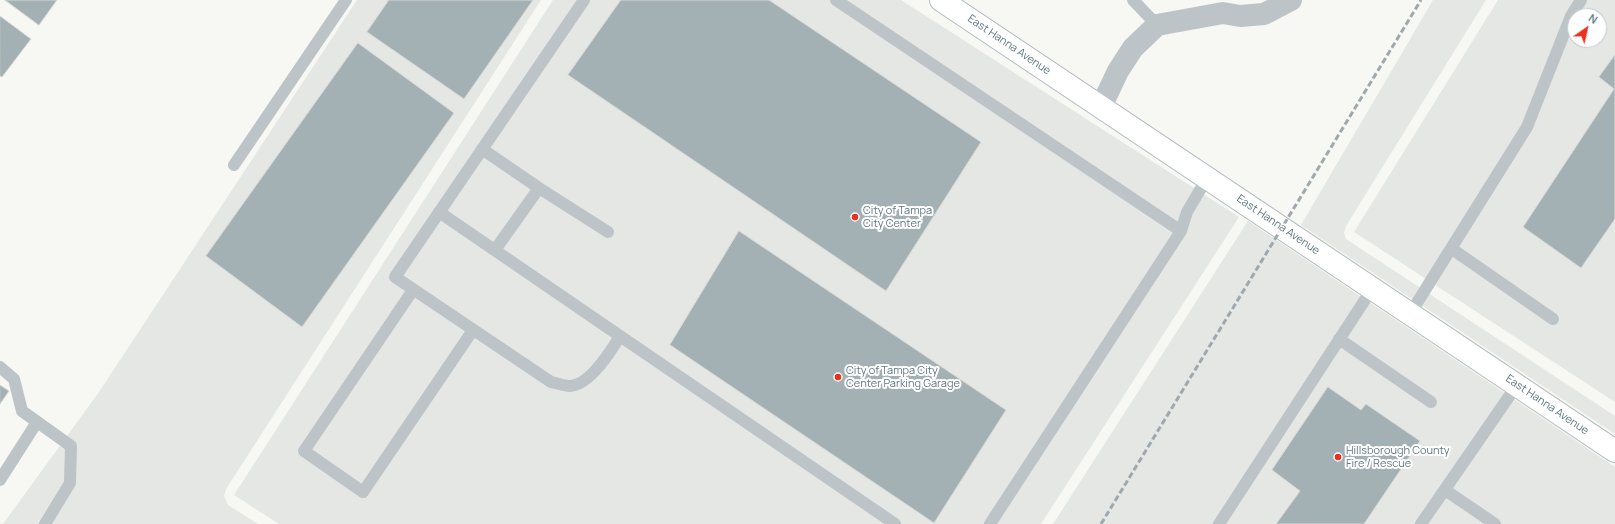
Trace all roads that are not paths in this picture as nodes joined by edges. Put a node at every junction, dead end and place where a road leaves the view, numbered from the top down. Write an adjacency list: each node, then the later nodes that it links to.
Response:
1 (346, 0): 11 (lane)
2 (584, 0): 10 (lane)
3 (836, 0): 15 (lane)
4 (1133, 0): 8 (lane)
5 (1291, 0): 8 (street)
6 (1581, 0): 17 (lane)
7 (947, 2): 9 (street, East Hanna Avenue)
8 (1157, 25): 9 (street)
9 (1101, 107): 12 (street, East Hanna Avenue)
10 (482, 149): 13 (lane); 14 (lane)
11 (234, 165)
12 (1207, 178): 15 (lane); 19 (street, East Hanna Avenue)
13 (539, 188): 16 (lane); 18 (lane)
14 (439, 212): 18 (lane); 20 (lane)
15 (1181, 231): 35 (lane)
16 (608, 232)
17 (1452, 249): 21 (lane); 22 (lane)
18 (495, 250): 24 (lane)
19 (1372, 289): 21 (street, East Hanna Avenue); 25 (lane)
20 (413, 290): 23 (lane); 23 (lane)
21 (1410, 314): 27 (street, East Hanna Avenue)
22 (1553, 319)
23 (473, 330): 24 (lane)
24 (620, 336): 34 (lane)
25 (1339, 339): 28 (lane); 36 (lane)
26 (0, 367): 29 (lane)
27 (1517, 385): 30 (street, East Hanna Avenue); 32 (lane)
28 (1431, 402)
29 (37, 422): 31 (lane); 33 (lane)
30 (1615, 451)
31 (0, 480)
32 (1445, 490): 37 (lane); 38 (lane)
33 (45, 524)
34 (895, 524)
35 (990, 524)
36 (1219, 524)
37 (1421, 524)
38 (1495, 524)

